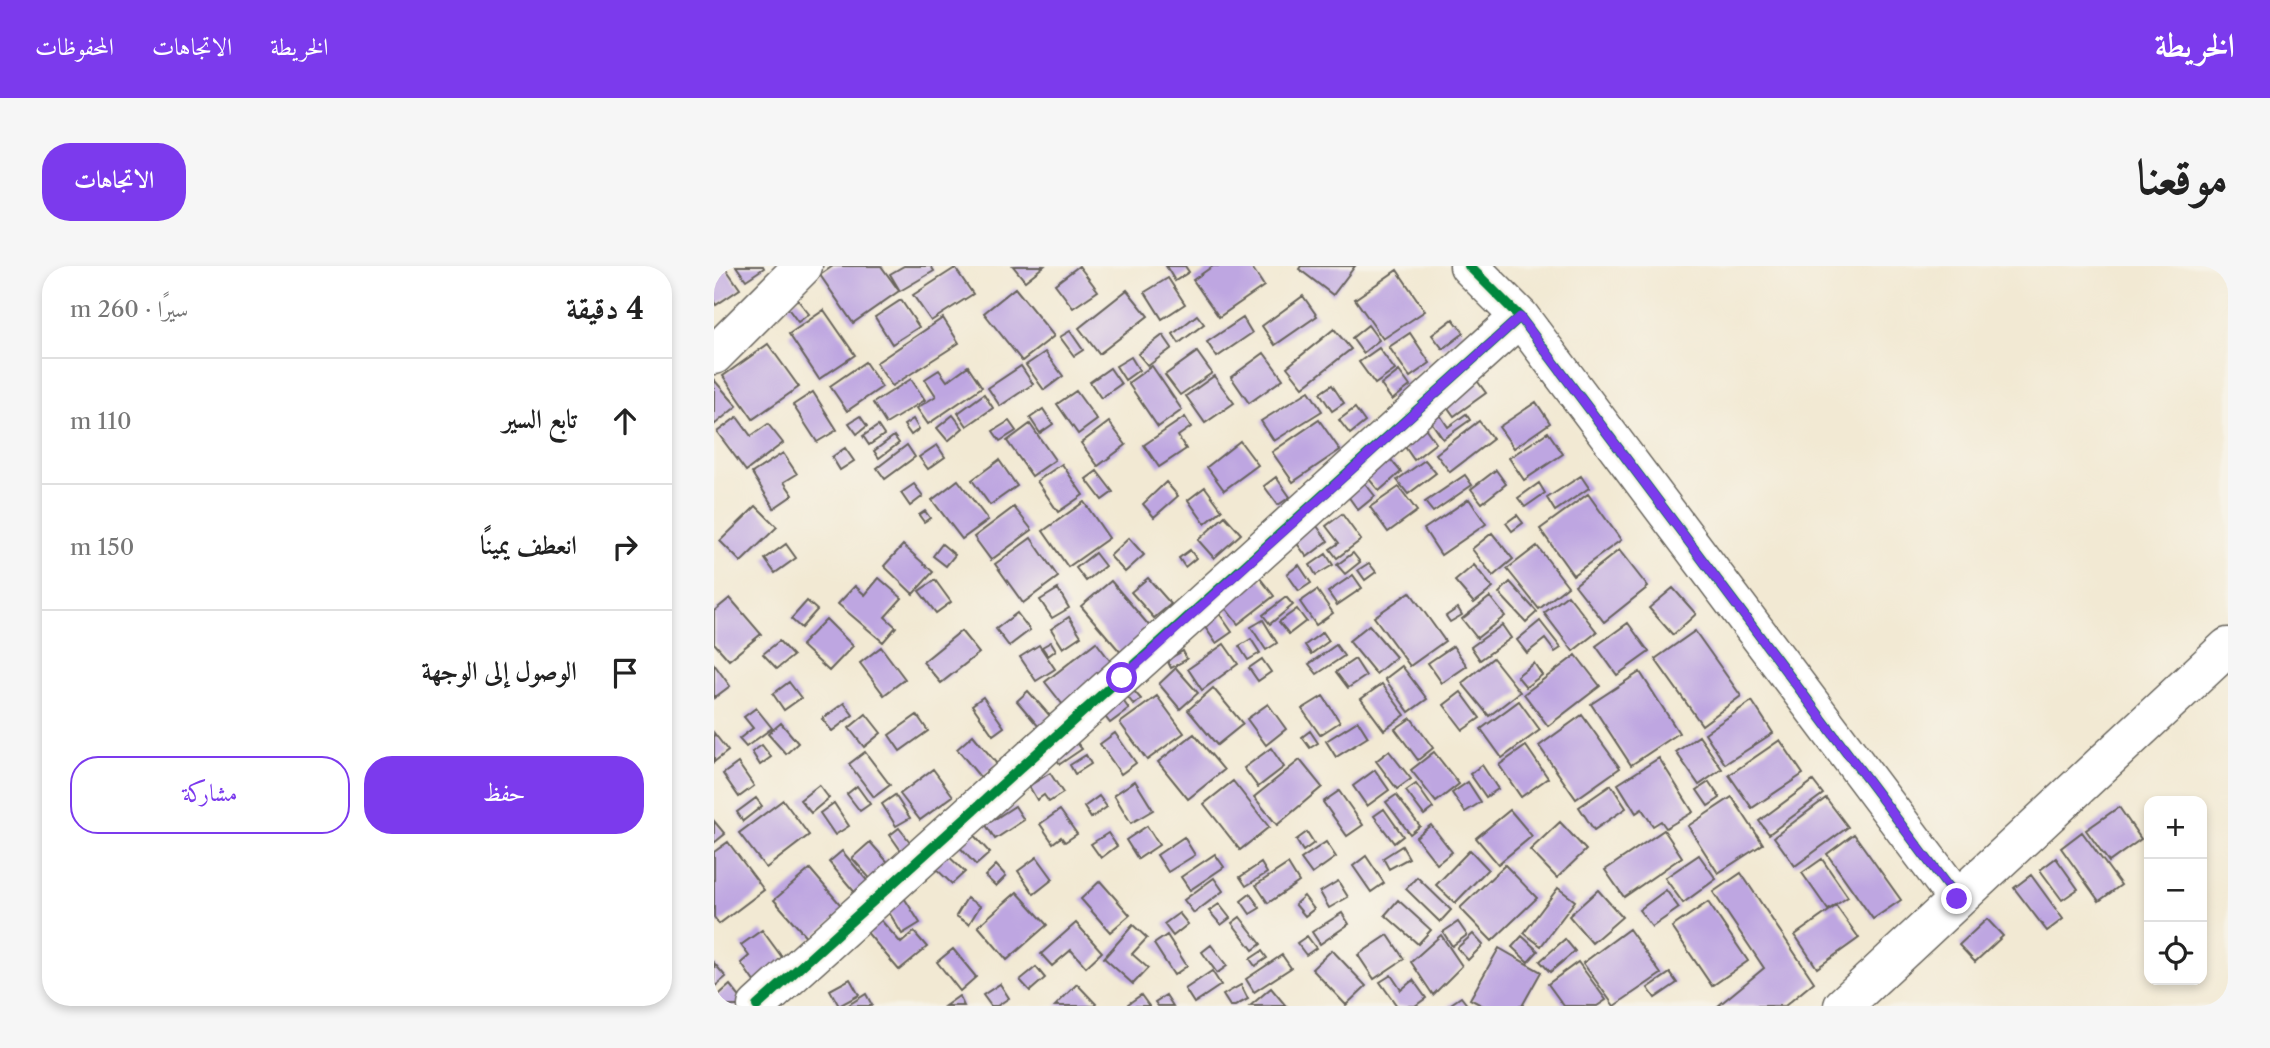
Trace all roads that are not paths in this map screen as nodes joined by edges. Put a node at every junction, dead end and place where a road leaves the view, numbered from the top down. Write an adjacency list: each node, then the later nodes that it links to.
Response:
1 (803, 266): 4 (street)
2 (1469, 266): 3 (street)
3 (1520, 317): 6 (street); 7 (street)
4 (714, 355)
5 (2228, 647): 6 (street)
6 (1957, 899): 8 (street)
7 (775, 1000)
8 (1843, 1006)

